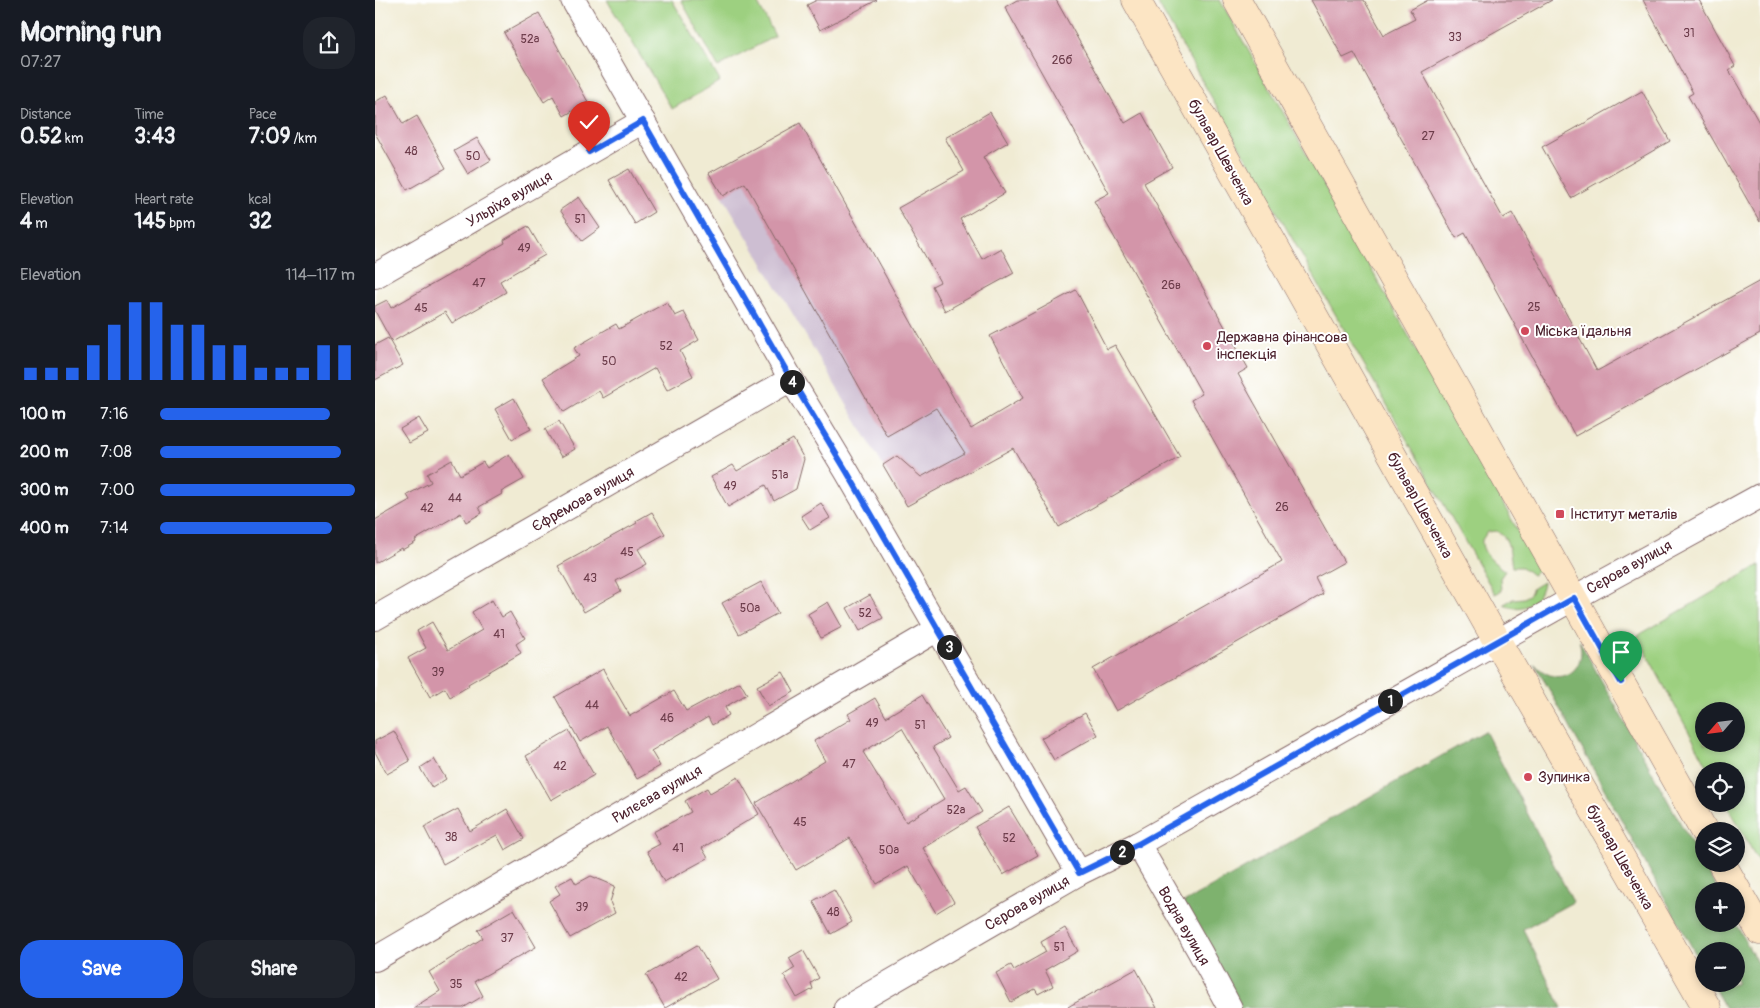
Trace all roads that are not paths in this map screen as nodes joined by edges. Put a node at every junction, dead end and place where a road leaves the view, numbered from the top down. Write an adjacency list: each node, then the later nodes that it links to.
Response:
1 (573, 0): 4 (street)
2 (1136, 0): 11 (main road, бульвар Шевченка)
3 (1237, 0): 8 (main road)
4 (643, 121): 5 (street, Ульріха вулиця); 6 (street)
5 (375, 276)
6 (791, 379): 9 (street, Єфремова вулиця); 10 (street)
7 (1760, 496): 8 (street, Сєрова вулиця)
8 (1574, 598): 11 (street, Сєрова вулиця); 12 (main road)
9 (375, 618)
10 (938, 629): 15 (street); 17 (street, Рилєєва вулиця)
11 (1497, 641): 13 (street, Сєрова вулиця); 20 (main road, бульвар Шевченка)
12 (1699, 822)
13 (1138, 844): 15 (street, Сєрова вулиця); 19 (street, Водна вулиця)
14 (1727, 872): 16 (main road)
15 (1079, 873): 18 (street, Сєрова вулиця)
16 (1760, 931)
17 (375, 959)
18 (846, 1008)
19 (1230, 1008)
20 (1707, 1008)

